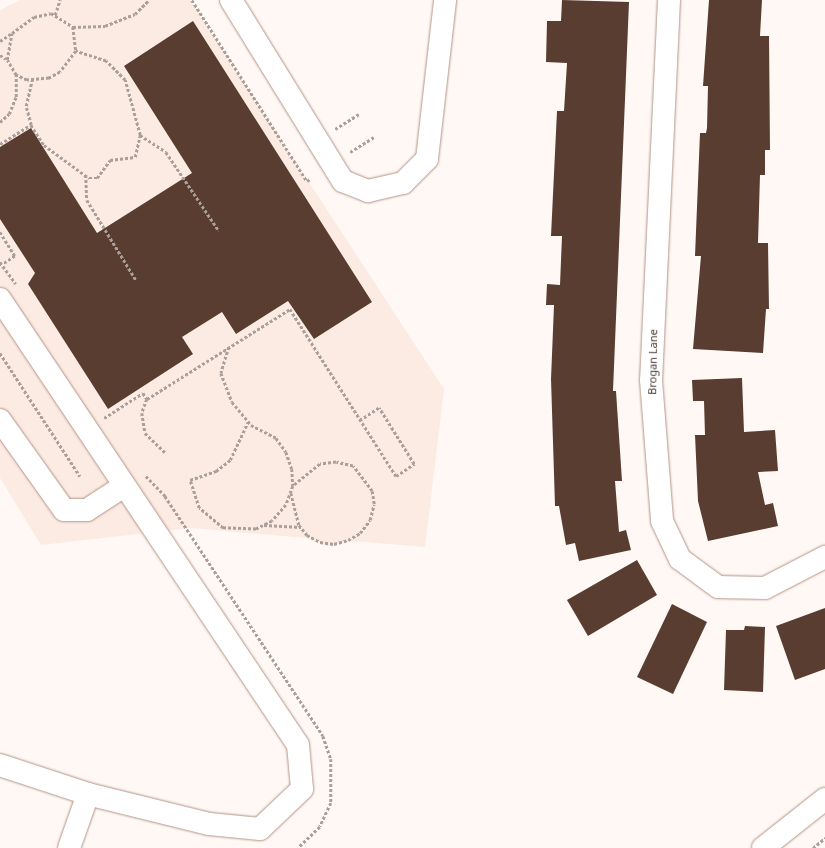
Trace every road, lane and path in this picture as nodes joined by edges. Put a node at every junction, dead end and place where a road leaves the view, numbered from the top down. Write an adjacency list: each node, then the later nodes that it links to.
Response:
1 (60, 0): 7 (path)
2 (149, 0): 8 (path)
3 (192, 0): 25 (path)
4 (231, 0): 5 (street)
5 (445, 0)
6 (669, 0): 45 (street, Brogan Lane)
7 (55, 15): 8 (path); 9 (path)
8 (73, 28): 11 (path)
9 (12, 33): 10 (path); 13 (path)
10 (0, 41)
11 (76, 51): 15 (path); 20 (path)
12 (0, 55): 13 (path)
13 (7, 60): 14 (path)
14 (16, 75): 15 (path); 17 (path)
15 (32, 81): 18 (path)
16 (358, 114): 19 (path)
17 (0, 122)
18 (32, 125): 22 (path); 24 (path)
19 (331, 132)
20 (140, 135): 24 (path); 26 (path)
21 (374, 137): 23 (path)
22 (0, 144)
23 (346, 155)
24 (86, 175): 29 (path)
25 (310, 179)
26 (220, 231)
27 (0, 232): 28 (path)
28 (3, 264)
29 (136, 280)
30 (0, 299): 40 (street)
31 (229, 347): 33 (path); 36 (path); 37 (path)
32 (0, 353): 39 (path)
33 (147, 399): 34 (path); 38 (path)
34 (104, 418)
35 (0, 420): 40 (street)
36 (361, 420): 36 (path)
37 (248, 422): 41 (path); 43 (path)
38 (165, 452)
39 (80, 476)
40 (124, 486): 47 (street)
41 (293, 486): 42 (path); 44 (path)
42 (291, 492): 43 (path); 44 (path)
43 (264, 525): 44 (path)
44 (301, 527)
45 (825, 557)
46 (0, 765): 47 (street)
47 (88, 794): 50 (street)
48 (825, 799): 51 (street)
49 (825, 838): 52 (path)
50 (69, 848)
51 (763, 848)
52 (813, 848)

